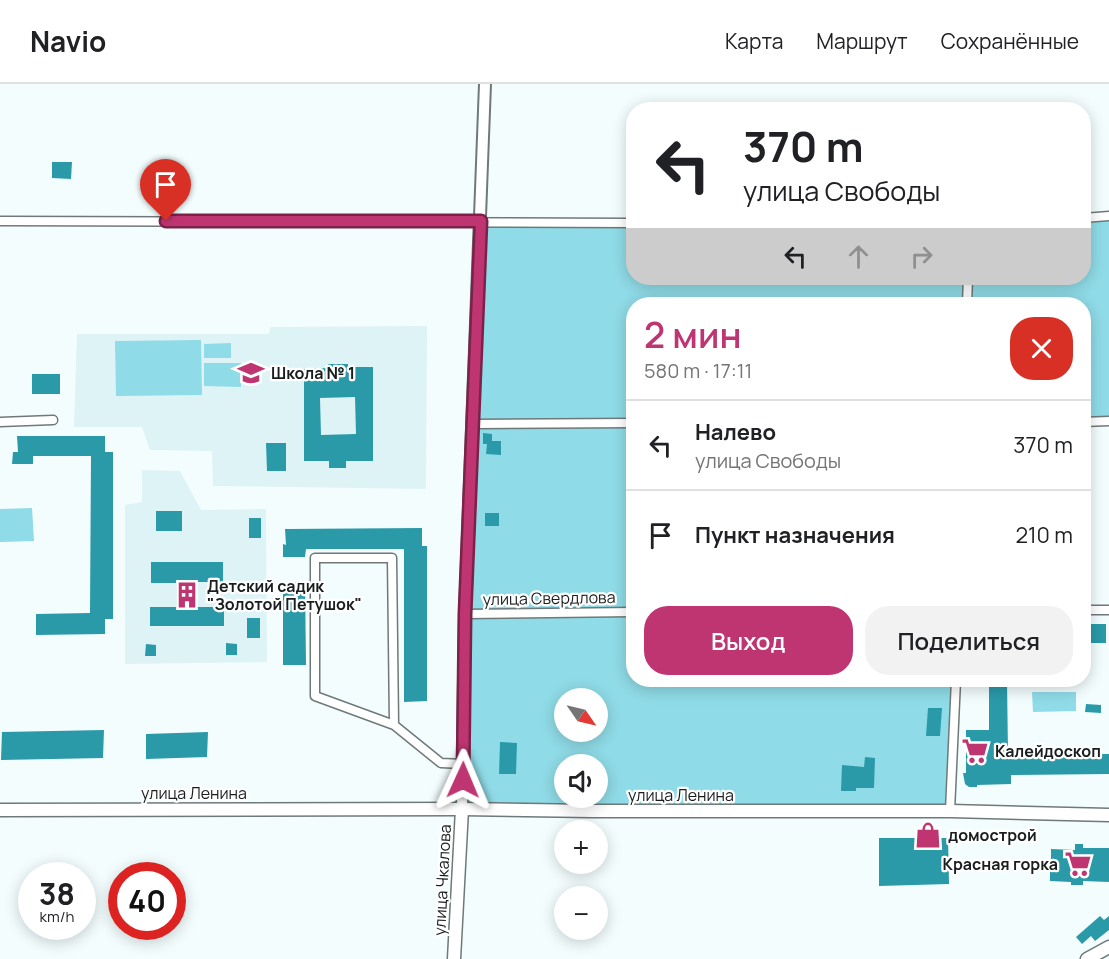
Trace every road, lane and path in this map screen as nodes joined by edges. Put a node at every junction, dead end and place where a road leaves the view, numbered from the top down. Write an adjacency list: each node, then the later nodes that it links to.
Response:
1 (485, 84): 5 (street, улица Чкалова)
2 (1109, 216): 3 (street)
3 (1091, 217)
4 (0, 221): 5 (street)
5 (481, 221): 6 (street); 12 (street, улица Чкалова)
6 (626, 223)
7 (53, 420): 8 (street)
8 (0, 422)
9 (1091, 422): 10 (street)
10 (1109, 422)
11 (626, 423): 12 (street)
12 (474, 424): 16 (street, улица Чкалова)
13 (1091, 610): 14 (street)
14 (1109, 610)
15 (626, 612): 16 (street, улица Свердлова)
16 (465, 614): 19 (street, улица Чкалова)
17 (956, 687): 22 (street)
18 (394, 725): 18 (street); 19 (street)
19 (463, 764): 20 (street, улица Чкалова)
20 (462, 809): 21 (main road, улица Ленина); 22 (main road, улица Ленина); 25 (main road, улица Чкалова)
21 (0, 810)
22 (950, 811): 23 (main road, улица Ленина)
23 (1109, 815)
24 (1109, 947): 26 (main road)
25 (454, 959)
26 (1087, 959)

